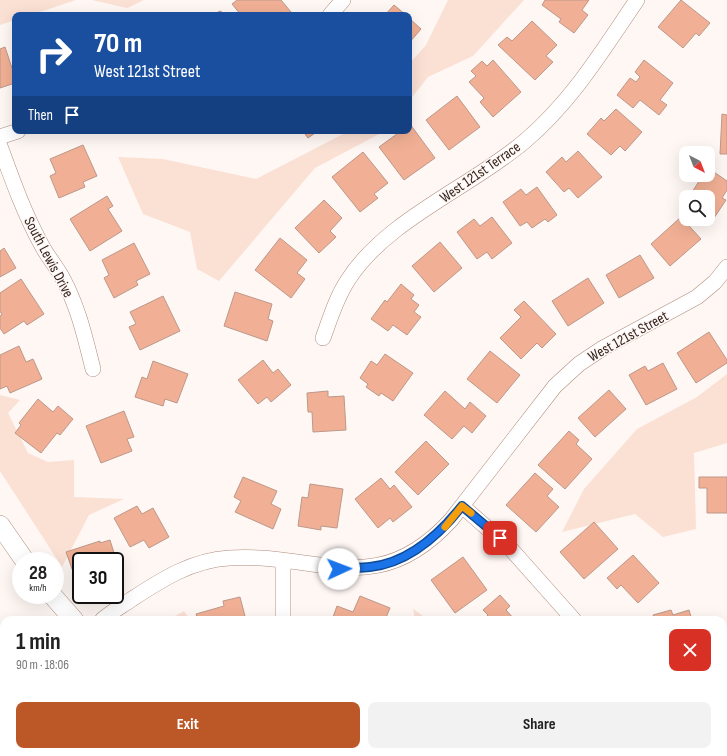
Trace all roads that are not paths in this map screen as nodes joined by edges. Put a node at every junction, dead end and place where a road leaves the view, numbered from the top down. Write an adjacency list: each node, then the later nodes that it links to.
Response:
1 (343, 0): 3 (street)
2 (637, 0): 8 (street, West 121st Terrace)
3 (333, 12)
4 (12, 133): 5 (street)
5 (0, 137)
6 (0, 146): 9 (street, South Lewis Drive)
7 (727, 267): 10 (street, West 121st Street)
8 (323, 338)
9 (94, 369)
10 (462, 506): 13 (street, West 121st Street); 18 (street)
11 (0, 525): 12 (street)
12 (19, 552)
13 (283, 561): 16 (street, West 121st Street); 17 (street)
14 (60, 604): 15 (street)
15 (70, 616)
16 (108, 616)
17 (283, 616)
18 (570, 616)

